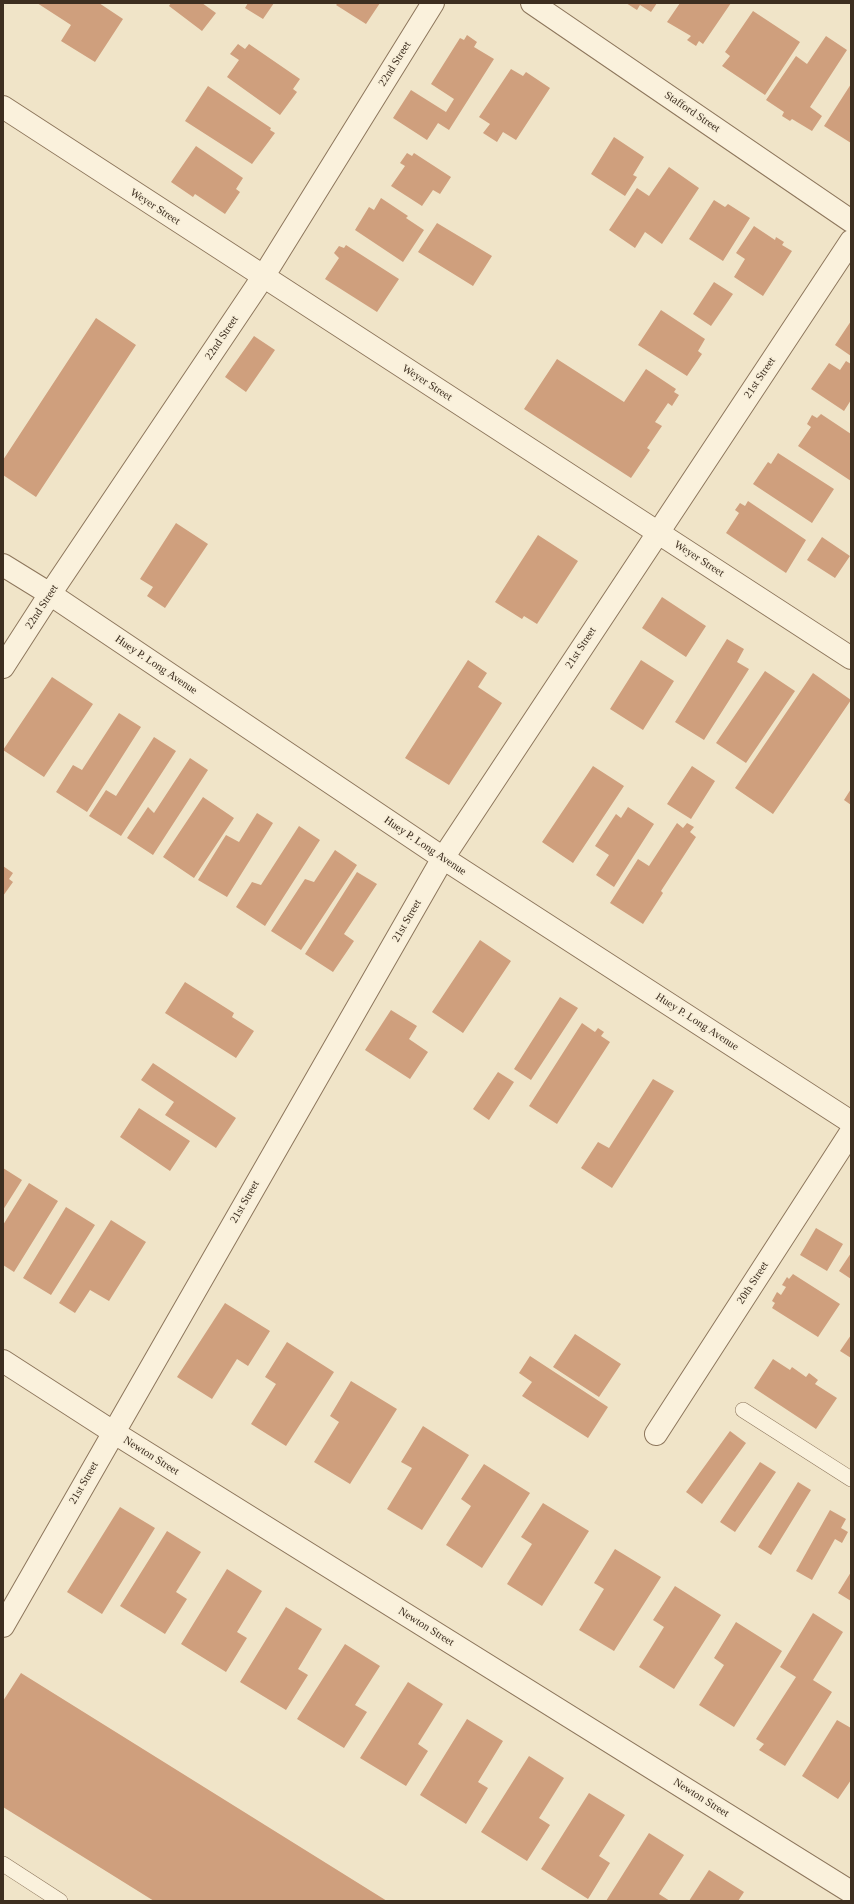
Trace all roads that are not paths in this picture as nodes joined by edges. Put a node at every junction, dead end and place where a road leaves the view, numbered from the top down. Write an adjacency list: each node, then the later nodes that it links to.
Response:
1 (433, 3): 6 (street, 22nd Street)
2 (532, 3): 4 (street, Stafford Street)
3 (3, 107): 6 (street, Weyer Street)
4 (851, 221)
5 (851, 241): 7 (street, 21st Street)
6 (263, 277): 7 (street, Weyer Street); 9 (street, 22nd Street)
7 (658, 532): 10 (street, Weyer Street); 12 (street, 21st Street)
8 (3, 565): 9 (street, Huey P. Long Avenue)
9 (50, 594): 11 (street, 22nd Street); 12 (street, Huey P. Long Avenue)
10 (851, 658)
11 (3, 667)
12 (443, 858): 13 (street, Huey P. Long Avenue); 17 (street, 21st Street)
13 (851, 1122)
14 (851, 1132): 18 (street, 20th Street)
15 (3, 1361): 17 (street, Newton Street)
16 (743, 1410): 19 (lane)
17 (113, 1432): 20 (street, 21st Street); 22 (street, Newton Street)
18 (656, 1434)
19 (851, 1478)
20 (3, 1626)
21 (3, 1864): 23 (lane)
22 (851, 1892)
23 (60, 1901)

